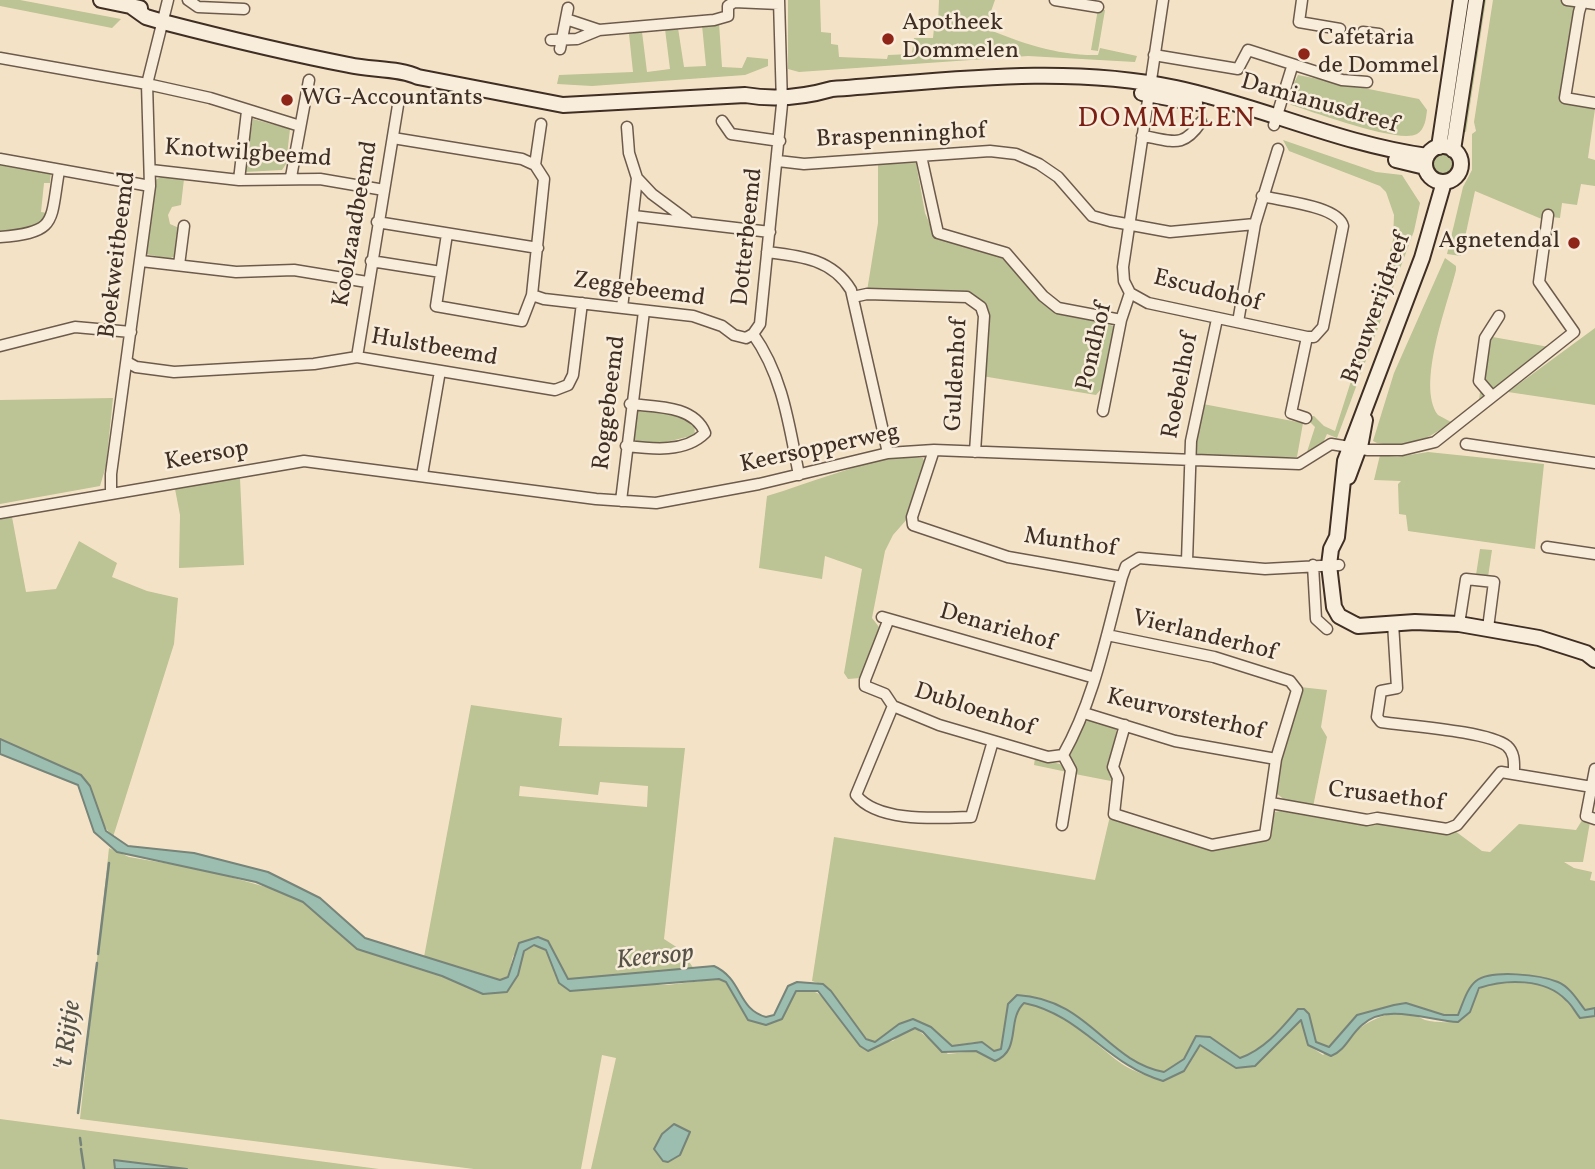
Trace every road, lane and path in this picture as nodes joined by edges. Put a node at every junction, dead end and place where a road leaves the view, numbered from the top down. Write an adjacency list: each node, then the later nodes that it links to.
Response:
1 (101, 0): 15 (street, Damianusdreef)
2 (188, 0): 14 (street)
3 (1055, 0): 12 (street)
4 (1163, 0): 21 (street, Escudohof)
5 (1302, 0): 17 (street)
6 (1461, 0): 42 (street)
7 (1476, 0): 42 (street)
8 (1567, 0): 10 (street)
9 (779, 2): 18 (street); 28 (street, Dotterbeemd)
10 (1582, 2): 11 (street); 30 (street)
11 (1595, 4)
12 (1098, 7)
13 (568, 8): 16 (street)
14 (244, 9)
15 (166, 12): 26 (street, Boekweitbeemd); 28 (street, Damianusdreef)
16 (566, 19): 18 (street); 18 (street)
17 (1340, 29)
18 (599, 30)
19 (1363, 32): 20 (street)
20 (1379, 34)
21 (1154, 55): 23 (street); 27 (street, Escudohof)
22 (0, 59): 26 (street)
23 (1292, 67): 25 (street); 32 (street)
24 (309, 80): 36 (street)
25 (1367, 82)
26 (148, 84): 31 (street); 47 (street, Boekweitbeemd)
27 (1149, 89): 28 (street, Damianusdreef); 32 (street, Damianusdreef); 38 (street, Escudohof)
28 (781, 92): 40 (street, Dotterbeemd)
29 (399, 99): 39 (street, Koolzaadbeemd)
30 (1595, 103)
31 (247, 111): 36 (street); 52 (street)
32 (1275, 120): 49 (street, Damianusdreef)
33 (722, 121): 40 (street, Dotterbeemd)
34 (1201, 122): 38 (street)
35 (541, 124): 46 (street)
36 (300, 126): 50 (street)
37 (626, 127): 51 (street)
38 (1142, 136): 61 (street, Escudohof)
39 (393, 138): 46 (street); 54 (street, Koolzaadbeemd)
40 (780, 141): 45 (street, Dotterbeemd)
41 (1278, 149): 55 (street)
42 (1446, 149): 49 (street); 49 (street)
43 (921, 156): 45 (street, Braspenninghof); 61 (street, Braspenninghof); 81 (street)
44 (0, 159): 48 (street)
45 (778, 161): 63 (street, Dotterbeemd)
46 (535, 165): 66 (street)
47 (151, 170): 52 (street, Knotwilgbeemd); 53 (street, Boekweitbeemd)
48 (59, 171): 53 (street); 65 (street)
49 (1432, 171): 96 (street, Brouwerijdreef)
50 (291, 177): 52 (street, Knotwilgbeemd); 54 (street, Knotwilgbeemd)
51 (636, 178): 57 (street); 59 (street)
52 (239, 180)
53 (150, 186): 68 (street, Boekweitbeemd)
54 (384, 190): 58 (street, Koolzaadbeemd)
55 (1262, 196): 60 (street); 85 (street)
56 (1548, 215): 90 (street, Keersopperweg)
57 (634, 216): 59 (street); 77 (street)
58 (377, 222): 64 (street); 69 (street, Koolzaadbeemd)
59 (690, 223): 63 (street)
60 (1255, 224): 61 (street, Braspenninghof); 82 (street)
61 (1128, 225): 73 (street, Escudohof)
62 (184, 226): 70 (street)
63 (770, 232): 67 (street, Dotterbeemd)
64 (447, 234): 66 (street); 71 (street)
65 (0, 237)
66 (538, 248): 74 (street)
67 (767, 252): 75 (street); 84 (street, Dotterbeemd)
68 (141, 261): 70 (street); 83 (street, Boekweitbeemd)
69 (371, 261): 71 (street); 72 (street, Koolzaadbeemd)
70 (179, 265): 72 (street)
71 (441, 272): 74 (street)
72 (367, 282): 87 (street, Koolzaadbeemd)
73 (1130, 293): 80 (street, Escudohof); 81 (street, Pondhof)
74 (532, 295): 76 (street, Zeggebeemd)
75 (853, 297): 98 (street, Guldenhof); 99 (street)
76 (582, 303): 77 (street, Zeggebeemd); 89 (street, Hulstbeemd)
77 (622, 308): 78 (street, Zeggebeemd)
78 (644, 311): 84 (street, Zeggebeemd); 91 (street, Roggebeemd)
79 (1499, 316): 90 (street)
80 (1217, 319): 82 (street, Escudohof); 100 (street, Roebelhof)
81 (1121, 320): 92 (street, Pondhof)
82 (1238, 322): 85 (street, Escudohof)
83 (131, 332): 86 (street); 88 (street, Boekweitbeemd)
84 (753, 334): 103 (street)
85 (1307, 337): 93 (street)
86 (0, 345)
87 (357, 357): 88 (street, Hulstbeemd); 89 (street, Hulstbeemd)
88 (127, 362): 104 (street, Boekweitbeemd)
89 (440, 371): 102 (street)
90 (1491, 395): 96 (street, Keersopperweg)
91 (630, 404): 95 (street, Roggebeemd); 95 (street)
92 (1103, 411)
93 (1306, 418)
94 (1466, 444): 101 (street)
95 (626, 446): 105 (street, Roggebeemd)
96 (1354, 448): 100 (street, Keersopperweg); 113 (street, Brouwerijdreef)
97 (934, 450): 98 (street, Keersopperweg); 99 (street, Keersopperweg); 107 (street)
98 (975, 452): 100 (street, Keersopperweg)
99 (888, 453): 103 (street, Keersopperweg)
100 (1190, 461): 111 (street, Roebelhof)
101 (1595, 463)
102 (422, 475): 104 (street, Keersop); 105 (street, Keersopperweg)
103 (799, 475): 105 (street, Keersopperweg)
104 (111, 494): 106 (street, Keersop)
105 (621, 501)
106 (0, 513)
107 (914, 525): 108 (street); 114 (street, Munthof)
108 (900, 527)
109 (1547, 547): 110 (street)
110 (1595, 554)
111 (1187, 561): 112 (street, Munthof); 114 (street, Munthof)
112 (1313, 565): 113 (street, Munthof); 119 (street)
113 (1334, 565): 116 (street, Brouwerijdreef)
114 (1122, 576): 120 (street)
115 (885, 619): 122 (street, Denariehof); 123 (street, Dubloenhof)
116 (1393, 623): 117 (street, Brouwerijdreef); 130 (street)
117 (1460, 624): 118 (street, Brouwerijdreef); 118 (street)
118 (1488, 628): 121 (street, Brouwerijdreef)
119 (1328, 629)
120 (1107, 635): 122 (street); 128 (street, Vierlanderhof)
121 (1592, 655)
122 (1095, 678): 124 (street)
123 (893, 706): 126 (street, Dubloenhof); 126 (street)
124 (1084, 713): 125 (street, Keurvorsterhof); 127 (street)
125 (1125, 726): 128 (street, Keurvorsterhof); 132 (street)
126 (993, 741): 127 (street, Dubloenhof)
127 (1063, 755): 134 (street)
128 (1276, 759): 132 (street)
129 (1595, 769): 131 (street)
130 (1514, 772): 131 (street); 132 (street, Crusaethof)
131 (1592, 787): 133 (street)
132 (1271, 803)
133 (1595, 819)
134 (1062, 825)

